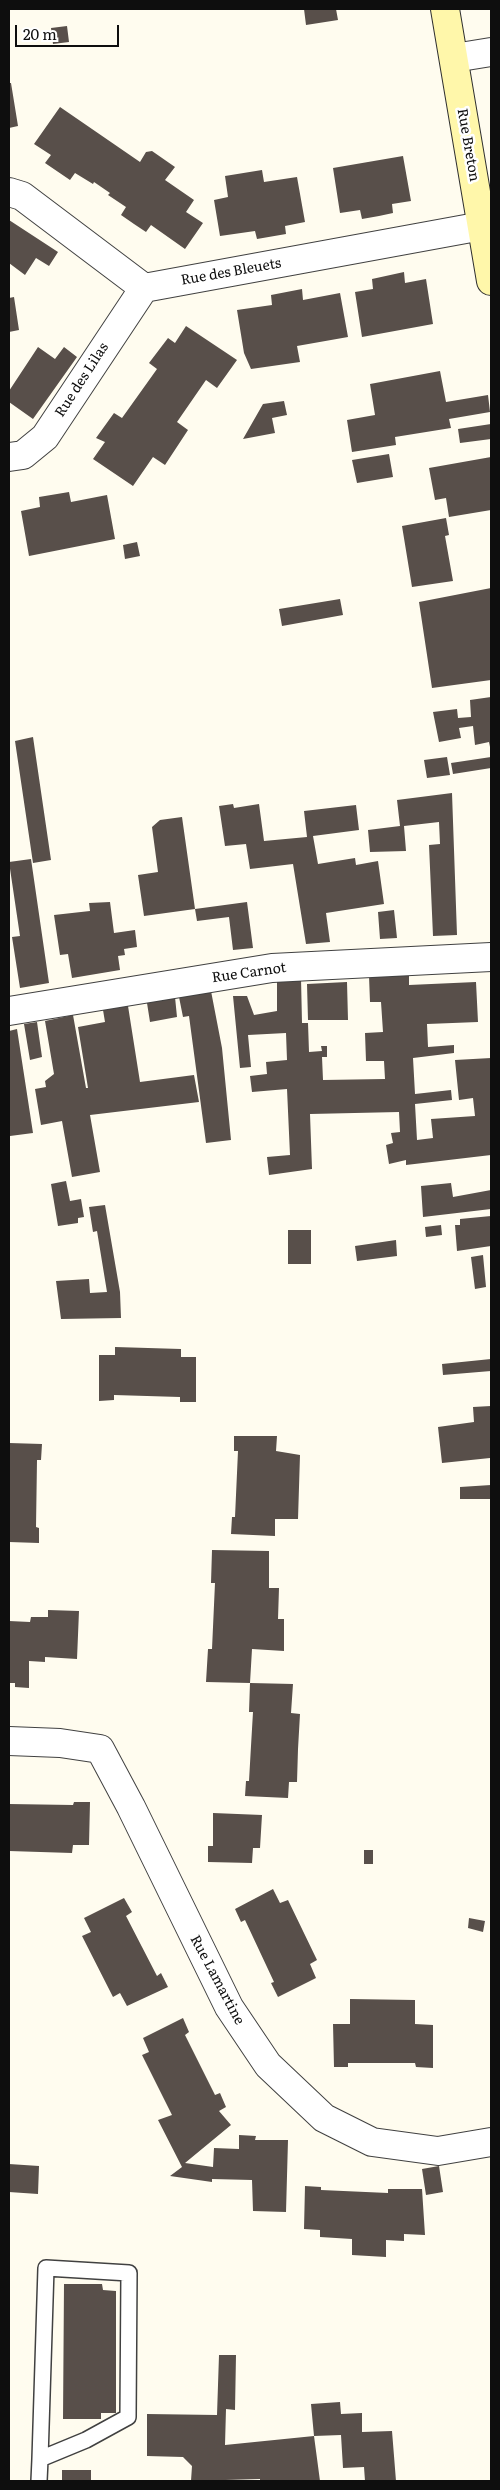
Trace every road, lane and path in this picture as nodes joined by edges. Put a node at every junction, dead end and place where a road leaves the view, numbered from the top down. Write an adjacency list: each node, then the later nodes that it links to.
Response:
1 (445, 9): 3 (main road, Rue Breton)
2 (491, 52): 3 (street)
3 (454, 58): 5 (main road, Rue Breton)
4 (9, 192): 7 (street)
5 (482, 226): 6 (main road, Rue Breton); 7 (street, Rue des Bleuets)
6 (491, 281)
7 (144, 288): 8 (street, Rue des Lilas)
8 (9, 457)
9 (491, 957): 10 (street, Rue Carnot)
10 (9, 1011)
11 (9, 1741): 12 (street, Rue Lamartine)
12 (491, 2142)
13 (40, 2459): 13 (lane); 14 (lane)
14 (39, 2481)

